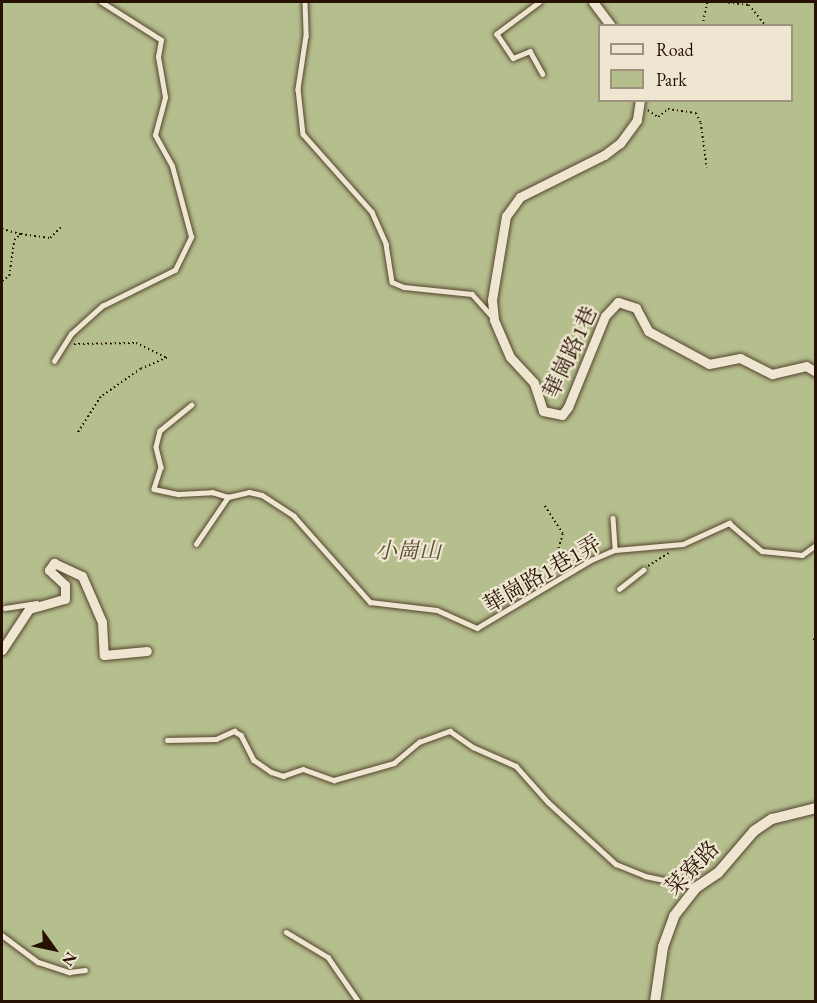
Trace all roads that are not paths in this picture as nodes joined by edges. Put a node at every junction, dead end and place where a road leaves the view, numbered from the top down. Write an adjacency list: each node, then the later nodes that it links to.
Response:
1 (100, 2): 9 (lane)
2 (305, 2): 8 (lane)
3 (540, 2): 6 (lane)
4 (592, 2): 5 (street)
5 (609, 24)
6 (543, 74)
7 (640, 102): 8 (street, 華崗路1巷)
8 (494, 320): 10 (street, 華崗路1巷)
9 (54, 361)
10 (816, 372)
11 (192, 405): 12 (lane, 華崗路1巷1弄)
12 (228, 498): 14 (lane); 16 (lane, 華崗路1巷1弄)
13 (612, 518): 16 (lane)
14 (196, 544)
15 (816, 545): 16 (lane, 華崗路1巷1弄)
16 (615, 550)
17 (643, 570): 18 (lane)
18 (620, 589)
19 (43, 603): 20 (lane); 21 (street); 22 (street)
20 (5, 608)
21 (2, 650)
22 (147, 651)
23 (167, 740): 25 (lane)
24 (816, 808): 25 (street, 菜寮路)
25 (697, 887): 30 (street, 菜寮路)
26 (286, 932): 29 (lane)
27 (2, 935): 28 (lane)
28 (85, 970)
29 (359, 1002)
30 (655, 1002)

